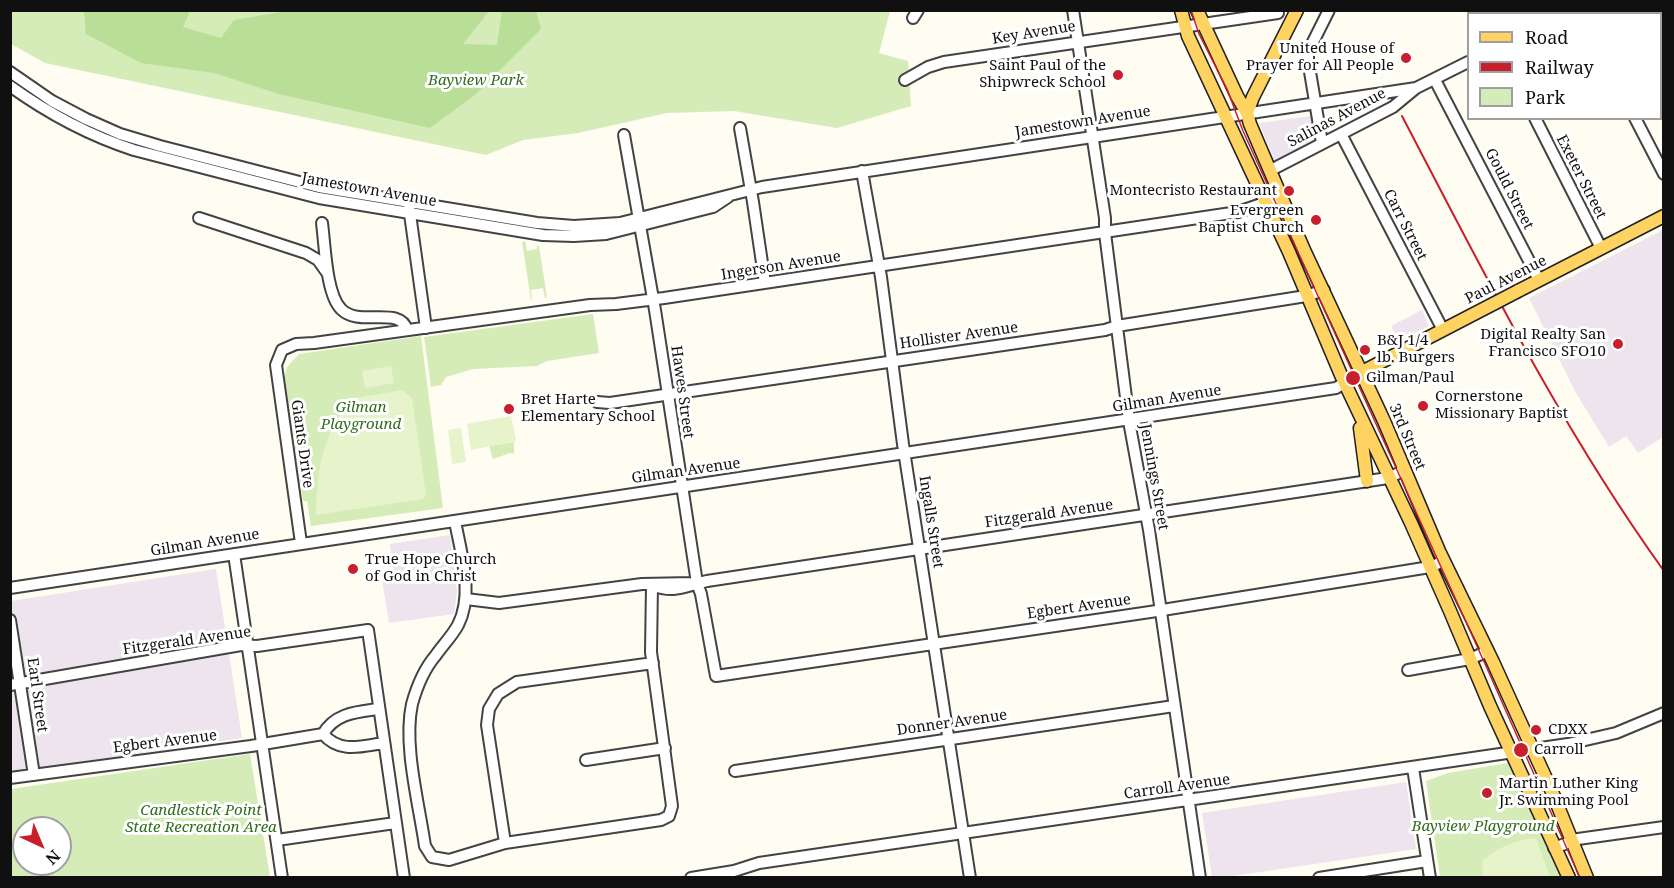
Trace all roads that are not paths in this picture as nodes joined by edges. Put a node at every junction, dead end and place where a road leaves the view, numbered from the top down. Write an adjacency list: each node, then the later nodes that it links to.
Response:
1 (1073, 10): 9 (street, Jennings Street)
2 (1181, 10): 8 (main road)
3 (1197, 10): 7 (main road, 3rd Street)
4 (1297, 10): 17 (main road)
5 (1329, 10): 16 (street)
6 (1278, 13): 7 (street, Key Avenue)
7 (1202, 23): 8 (street, Key Avenue); 17 (main road, 3rd Street)
8 (1185, 26): 9 (street, Key Avenue); 18 (main road)
9 (1078, 42): 12 (street, Key Avenue); 24 (street, Jennings Street)
10 (1467, 63): 13 (street)
11 (10, 72): 26 (street, Jamestown Avenue)
12 (905, 80)
13 (1435, 80): 15 (street, Jamestown Avenue); 42 (street, Gould Street)
14 (10, 86): 26 (street, Jamestown Avenue)
15 (1416, 87): 16 (street, Jamestown Avenue); 22 (street, Salinas Avenue)
16 (1315, 102): 17 (street, Jamestown Avenue); 25 (street)
17 (1247, 113): 18 (street, Jamestown Avenue); 27 (main road, 3rd Street)
18 (1224, 116): 24 (street, Jamestown Avenue); 32 (main road)
19 (1535, 120): 39 (street, Exeter Street)
20 (1636, 120): 29 (street)
21 (740, 128): 30 (street)
22 (1341, 134): 25 (street, Salinas Avenue); 50 (street, Carr Street)
23 (624, 135): 36 (street, Hawes Street)
24 (1092, 136): 28 (street, Jamestown Avenue); 38 (street, Jennings Street)
25 (1322, 143): 27 (street, Salinas Avenue)
26 (187, 159): 33 (street, Jamestown Avenue)
27 (1271, 170): 31 (main road, 3rd Street)
28 (862, 171): 30 (street, Jamestown Avenue); 40 (street, Ingalls Street)
29 (1664, 174)
30 (751, 189): 36 (street, Jamestown Avenue); 43 (street)
31 (1282, 197): 32 (street, Ingerson Avenue); 44 (main road, 3rd Street)
32 (1266, 203): 38 (street, Ingerson Avenue); 45 (main road)
33 (409, 208): 36 (street, Jamestown Avenue); 48 (street)
34 (1664, 216): 39 (main road, Paul Avenue)
35 (199, 218): 41 (street)
36 (640, 222): 46 (street, Hawes Street)
37 (322, 224): 41 (street)
38 (1105, 233): 40 (street, Ingerson Avenue); 47 (street, Jennings Street)
39 (1601, 248): 42 (main road, Paul Avenue)
40 (879, 266): 43 (street, Ingerson Avenue); 52 (street, Ingalls Street)
41 (330, 280): 49 (street)
42 (1539, 280): 50 (main road, Paul Avenue, bridge)
43 (765, 283): 46 (street, Ingerson Avenue)
44 (1324, 290): 45 (street, Hollister Avenue); 53 (main road, 3rd Street)
45 (1306, 296): 47 (street, Hollister Avenue); 54 (main road)
46 (653, 299): 48 (street, Ingerson Avenue); 55 (street, Hawes Street)
47 (1117, 326): 52 (street, Hollister Avenue); 58 (street, Jennings Street)
48 (426, 328): 49 (street, Ingerson Avenue)
49 (407, 330): 51 (street, Ingerson Avenue)
50 (1443, 330): 53 (main road, Paul Avenue)
51 (282, 350): 66 (street, Giants Drive)
52 (891, 362): 55 (street, Hollister Avenue); 59 (street, Ingalls Street)
53 (1362, 372): 54 (street, Gilman Avenue); 60 (main road, 3rd Street)
54 (1345, 384): 57 (main road); 58 (street, Gilman Avenue)
55 (667, 395): 56 (street, Hollister Avenue); 63 (street, Hawes Street)
56 (597, 402)
57 (1358, 412): 61 (main road); 62 (main road)
58 (1129, 421): 59 (street, Gilman Avenue); 64 (street, Jennings Street)
59 (904, 454): 63 (street, Gilman Avenue); 67 (street, Ingalls Street)
60 (1405, 470): 61 (street, Fitzgerald Avenue); 69 (main road, 3rd Street)
61 (1388, 478): 62 (street, Fitzgerald Avenue); 70 (main road)
62 (1367, 481): 64 (street, Fitzgerald Avenue)
63 (681, 487): 65 (street, Gilman Avenue); 71 (street, Hawes Street)
64 (1146, 515): 67 (street, Fitzgerald Avenue); 75 (street, Jennings Street)
65 (455, 521): 66 (street, Gilman Avenue); 74 (street)
66 (301, 543): 68 (street, Gilman Avenue)
67 (920, 548): 71 (street, Fitzgerald Avenue); 77 (street, Ingalls Street)
68 (234, 554): 73 (street, Gilman Avenue); 78 (street)
69 (1444, 561): 70 (street, Egbert Avenue); 79 (main road, 3rd Street)
70 (1430, 567): 75 (street, Egbert Avenue); 80 (main road)
71 (697, 583): 72 (street, Fitzgerald Avenue); 83 (street, Hawes Street)
72 (652, 585): 74 (street, Fitzgerald Avenue); 81 (street)
73 (10, 588)
74 (466, 600): 106 (street)
75 (1160, 610): 77 (street, Egbert Avenue); 85 (street, Jennings Street)
76 (10, 620): 84 (street, Earl Street)
77 (934, 643): 83 (street, Egbert Avenue); 89 (street, Ingalls Street)
78 (247, 645): 84 (street, Fitzgerald Avenue); 86 (street, Fitzgerald Avenue); 90 (street)
79 (1488, 651): 80 (street); 93 (main road, 3rd Street)
80 (1470, 659): 82 (street); 94 (main road)
81 (653, 663): 92 (street); 106 (street)
82 (1408, 670)
83 (716, 676)
84 (15, 684): 98 (street, Earl Street)
85 (1174, 706): 89 (street, Donner Avenue); 100 (street, Jennings Street)
86 (378, 708): 88 (street); 91 (street)
87 (1664, 713): 93 (street, Carroll Avenue)
88 (323, 734): 90 (street, Egbert Avenue); 91 (street)
89 (948, 738): 97 (street, Donner Avenue); 103 (street, Ingalls Street)
90 (262, 743): 98 (street, Egbert Avenue); 104 (street)
91 (384, 743): 101 (street)
92 (665, 748): 95 (street); 106 (street)
93 (1532, 750): 94 (street, Carroll Avenue); 105 (main road, 3rd Street)
94 (1511, 752): 96 (street, Carroll Avenue); 107 (main road)
95 (586, 760)
96 (1413, 768): 100 (street, Carroll Avenue); 108 (street)
97 (735, 771)
98 (33, 775): 99 (street, Egbert Avenue)
99 (10, 778)
100 (1189, 800): 103 (street, Carroll Avenue); 113 (street, Jennings Street)
101 (395, 823): 104 (street); 110 (street)
102 (1664, 827): 105 (street)
103 (963, 833): 111 (street, Carroll Avenue); 112 (street, Ingalls Street)
104 (277, 840): 109 (street)
105 (1571, 841): 107 (street); 117 (main road, 3rd Street)
106 (505, 843)
107 (1554, 848): 116 (main road)
108 (1427, 861): 114 (street); 115 (street)
109 (282, 878)
110 (404, 878)
111 (692, 878)
112 (970, 878)
113 (1200, 878)
114 (1319, 878)
115 (1430, 878)
116 (1569, 878)
117 (1587, 878)

